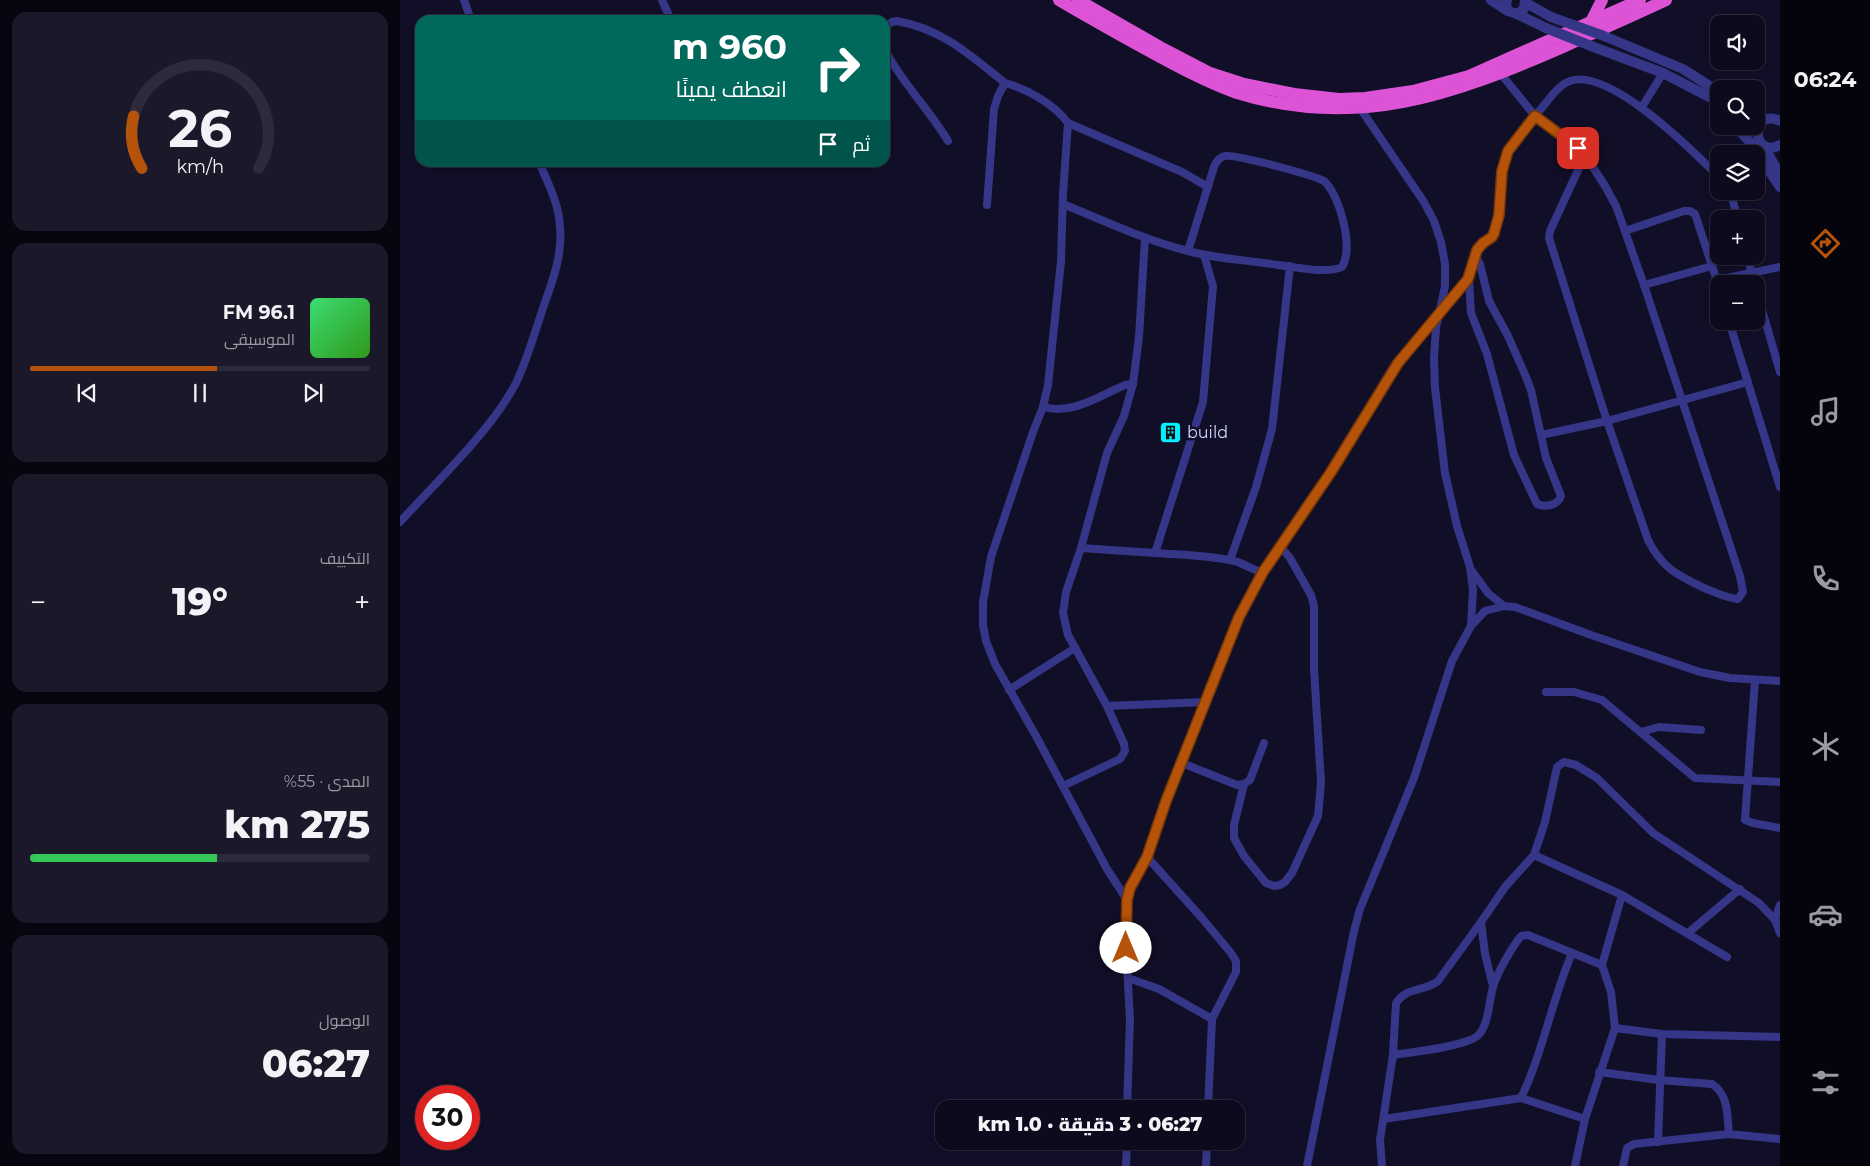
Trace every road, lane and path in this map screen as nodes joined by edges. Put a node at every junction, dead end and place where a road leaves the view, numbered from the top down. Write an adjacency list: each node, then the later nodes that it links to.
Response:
1 (464, 0): 11 (street)
2 (662, 0): 12 (street)
3 (1060, 0): 24 (highway)
4 (1078, 0): 13 (highway)
5 (1491, 0): 10 (street)
6 (1602, 0): 13 (highway)
7 (1640, 0): 13 (highway)
8 (1666, 0): 16 (highway)
9 (1525, 1): 10 (street); 19 (street, bridge)
10 (1510, 8): 17 (street, bridge)
11 (469, 15)
12 (669, 15)
13 (1591, 22)
14 (890, 23): 18 (street)
15 (890, 59): 32 (street)
16 (1501, 74): 24 (highway); 25 (street)
17 (1663, 74): 20 (street); 23 (street)
18 (1005, 82): 28 (street); 41 (street)
19 (1710, 86)
20 (1703, 94): 21 (street); 22 (street)
21 (1710, 98)
22 (1710, 101)
23 (1642, 107): 25 (street); 37 (street)
24 (1360, 108): 57 (street)
25 (1535, 116): 35 (street); 47 (street)
26 (1765, 119): 27 (street)
27 (1780, 121)
28 (1068, 123): 39 (street); 42 (street)
29 (1743, 135): 40 (street)
30 (1756, 135): 33 (street)
31 (1759, 135): 33 (street)
32 (948, 141)
33 (1760, 141): 34 (street); 38 (street)
34 (1780, 146)
35 (1585, 155): 43 (street); 65 (street)
36 (541, 167): 69 (street)
37 (1710, 168)
38 (1780, 175)
39 (1208, 187): 45 (street); 49 (street)
40 (1780, 187)
41 (988, 204)
42 (1063, 204): 44 (street); 64 (street)
43 (1625, 231): 50 (street); 56 (street)
44 (1145, 238): 45 (street); 62 (street)
45 (1188, 251): 46 (street)
46 (1204, 255): 49 (street); 72 (street)
47 (1474, 256): 55 (street); 66 (street)
48 (1750, 265): 52 (street)
49 (1290, 266): 73 (street)
50 (1712, 266): 53 (street); 56 (street)
51 (1780, 267): 52 (street)
52 (1752, 273): 54 (street)
53 (1715, 275)
54 (1745, 275)
55 (1468, 279): 57 (street); 66 (street)
56 (1644, 285): 63 (street)
57 (1440, 311): 70 (street); 74 (street)
58 (1765, 320): 60 (street)
59 (1732, 330): 61 (street)
60 (1780, 372)
61 (1748, 382): 63 (street); 67 (street)
62 (1133, 384): 64 (street); 71 (street)
63 (1681, 400): 65 (street); 65 (street)
64 (1043, 407): 81 (street)
65 (1606, 421): 66 (street)
66 (1541, 435)
67 (1778, 476): 68 (street)
68 (1780, 487)
69 (400, 522)
70 (1280, 546): 75 (street); 91 (street)
71 (1081, 548): 72 (street); 78 (street)
72 (1155, 553): 73 (street)
73 (1230, 560): 75 (street)
74 (1470, 567): 76 (street); 77 (street)
75 (1263, 572): 83 (street)
76 (1504, 606): 77 (street); 79 (street)
77 (1471, 626): 128 (street)
78 (1075, 648): 81 (street); 84 (street)
79 (1755, 680): 80 (street); 89 (street)
80 (1780, 681)
81 (1009, 690): 92 (street)
82 (1546, 692): 86 (street)
83 (1206, 702): 84 (street); 88 (street)
84 (1107, 706): 92 (street)
85 (1701, 730): 86 (street)
86 (1641, 732): 89 (street)
87 (1264, 743): 91 (street)
88 (1182, 763): 91 (street); 95 (street)
89 (1747, 780): 90 (street); 93 (street)
90 (1780, 782)
91 (1244, 784)
92 (1063, 786): 98 (street)
93 (1780, 828)
94 (1534, 855): 96 (street); 97 (street); 101 (street)
95 (1147, 857): 98 (street); 109 (street)
96 (1740, 889): 100 (street); 102 (street)
97 (1622, 895): 102 (street); 106 (street)
98 (1127, 900): 107 (street)
99 (1780, 905): 100 (street)
100 (1775, 920): 103 (street)
101 (1481, 922): 108 (street); 113 (street)
102 (1688, 933): 105 (street)
103 (1780, 933)
104 (1572, 953): 106 (street); 108 (street); 116 (street)
105 (1726, 957)
106 (1602, 965): 110 (street)
107 (1128, 978): 109 (street); 117 (street)
108 (1493, 986): 113 (street)
109 (1212, 1019): 118 (street)
110 (1615, 1028): 111 (street); 114 (street)
111 (1662, 1034): 112 (street); 115 (street)
112 (1780, 1037)
113 (1393, 1055): 119 (street)
114 (1599, 1072): 115 (street); 120 (street)
115 (1659, 1080): 121 (street); 123 (street)
116 (1521, 1098): 119 (street); 120 (street)
117 (1127, 1100)
118 (1208, 1100)
119 (1384, 1118): 129 (street)
120 (1585, 1119): 130 (street)
121 (1728, 1134): 122 (street); 123 (street)
122 (1780, 1139)
123 (1658, 1142): 131 (street)
124 (1127, 1150): 126 (street)
125 (1207, 1150): 127 (street)
126 (1126, 1166)
127 (1206, 1166)
128 (1307, 1166)
129 (1382, 1166)
130 (1576, 1166)
131 (1623, 1166)

